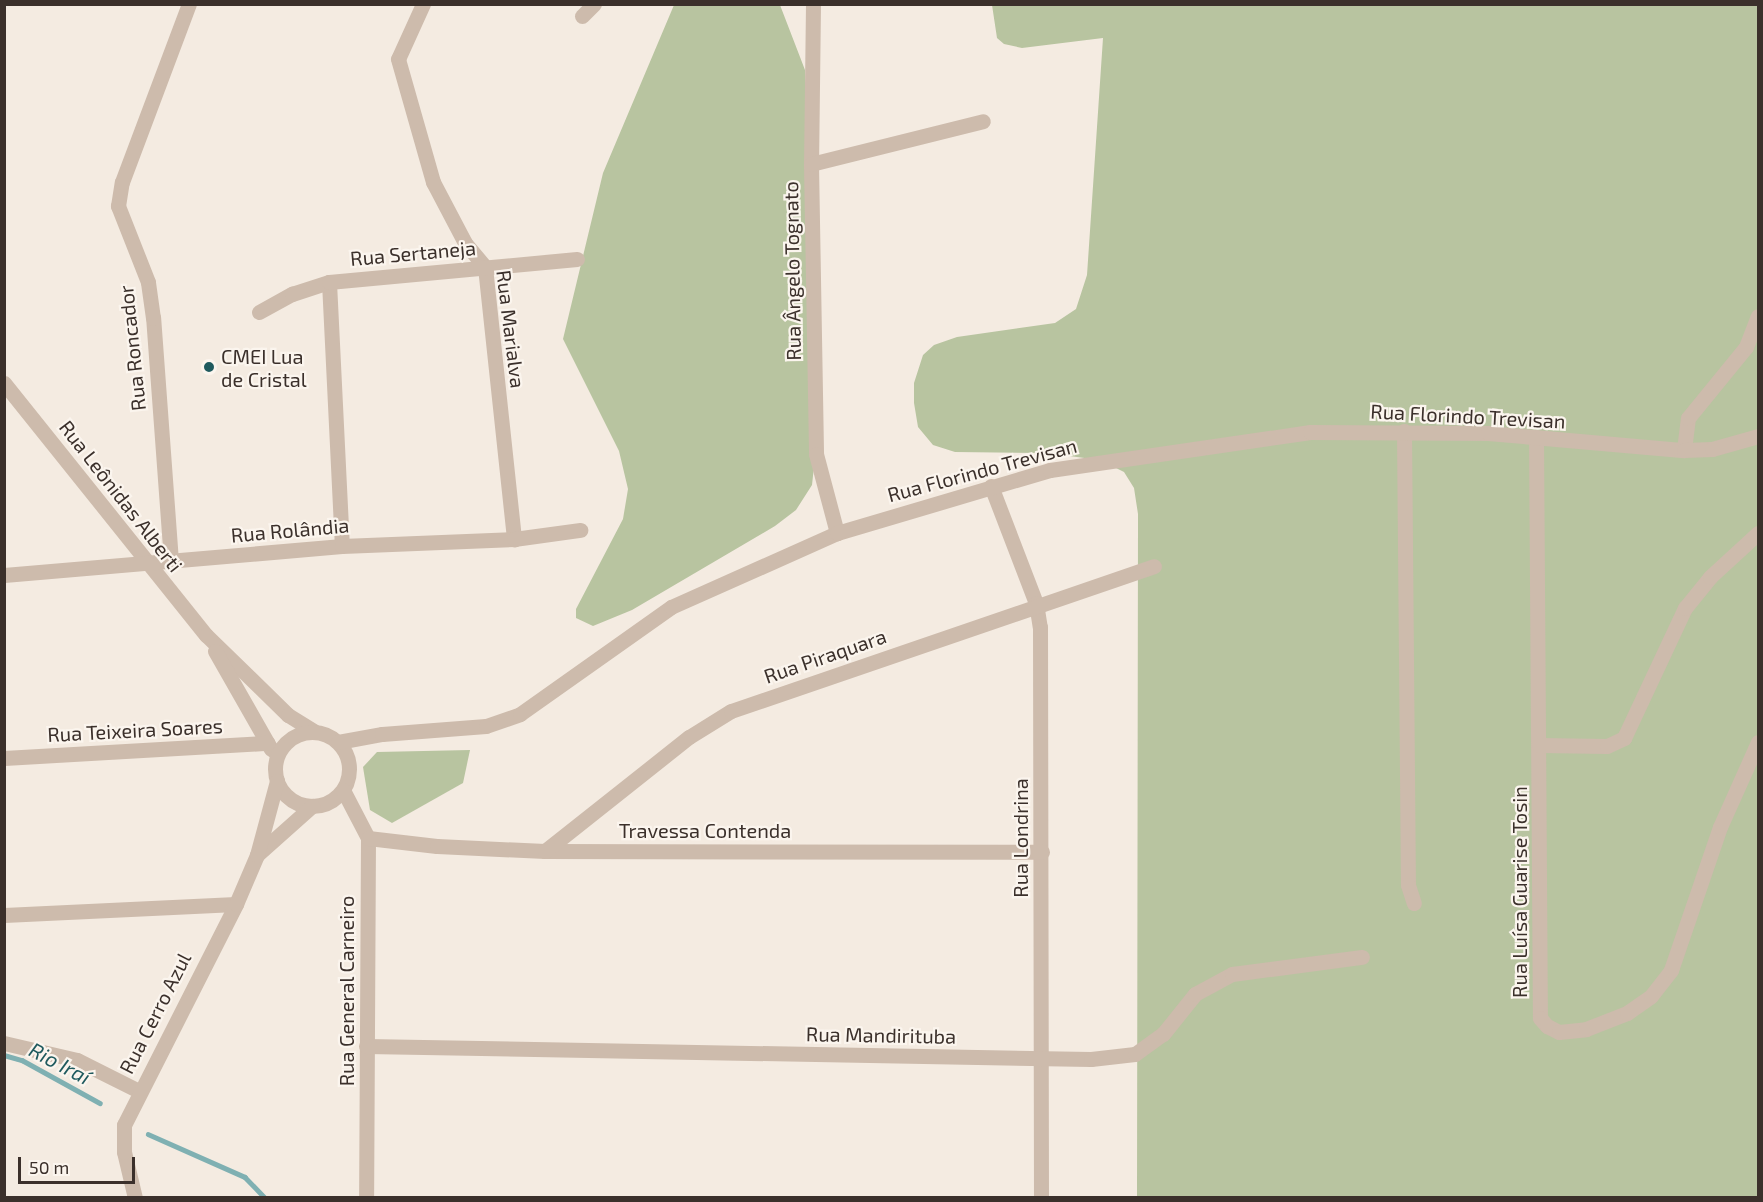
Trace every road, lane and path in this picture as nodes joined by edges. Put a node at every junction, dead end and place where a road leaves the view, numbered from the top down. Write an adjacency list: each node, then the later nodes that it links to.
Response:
1 (189, 4): 24 (street, Rua Roncador)
2 (423, 4): 9 (street, Rua Marialva)
3 (594, 4): 5 (street)
4 (813, 4): 7 (street, Rua Ângelo Tognato)
5 (582, 16)
6 (983, 121): 7 (street)
7 (811, 164): 20 (street, Rua Ângelo Tognato)
8 (577, 259): 9 (street, Rua Sertaneja)
9 (485, 267): 10 (street, Rua Sertaneja); 22 (street, Rua Marialva)
10 (329, 282): 11 (street, Rua Sertaneja); 23 (street)
11 (259, 312)
12 (1758, 316): 17 (street)
13 (4, 382): 25 (street, Rua Leônidas Alberti)
14 (1404, 431): 15 (street, Rua Florindo Trevisan); 18 (street, Rua Florindo Trevisan); 46 (street)
15 (1536, 436): 17 (street, Rua Florindo Trevisan); 36 (street, Rua Luísa Guarise Tosin)
16 (1758, 436): 17 (street, Rua Florindo Trevisan)
17 (1684, 450)
18 (991, 486): 20 (street, Rua Florindo Trevisan); 28 (street, Rua Londrina)
19 (580, 530): 22 (street, Rua Rolândia)
20 (837, 533): 33 (street, Rua Florindo Trevisan)
21 (1758, 533): 36 (street)
22 (514, 539): 23 (street, Rua Rolândia)
23 (342, 546): 24 (street, Rua Rolândia)
24 (171, 561): 25 (street, Rua Rolândia)
25 (146, 563): 27 (street, Rua Rolândia); 29 (street, Rua Leônidas Alberti)
26 (1154, 566): 28 (street, Rua Piraquara)
27 (4, 574)
28 (1036, 603): 43 (street, Rua Piraquara); 44 (street, Rua Londrina)
29 (206, 635): 30 (street, Rua Leônidas Alberti); 31 (street, Rua Leônidas Alberti)
30 (266, 694): 31 (street); 32 (street, Rua Leônidas Alberti)
31 (249, 711): 35 (street, Rua Leônidas Alberti)
32 (315, 732): 33 (street); 38 (street)
33 (338, 742): 40 (street)
34 (1758, 742): 36 (street, Rua Luísa Guarise Tosin)
35 (268, 743): 37 (street, Rua Teixeira Soares); 38 (street, Rua Leônidas Alberti)
36 (1539, 745)
37 (4, 758)
38 (276, 758): 39 (street, Rua Cerro Azul)
39 (277, 781): 41 (street); 45 (street, Rua Cerro Azul)
40 (343, 790): 41 (street, Rua Cerro Azul); 42 (street, Rua General Carneiro)
41 (312, 806): 45 (street, Rua Cerro Azul)
42 (368, 838): 43 (street, Travessa Contenda); 51 (street, Rua General Carneiro)
43 (545, 851): 44 (street, Travessa Contenda)
44 (1042, 852): 52 (street, Rua Londrina)
45 (257, 855): 47 (street, Rua Cerro Azul)
46 (1414, 903)
47 (236, 904): 48 (street); 53 (street, Rua Cerro Azul)
48 (4, 915)
49 (1362, 957): 52 (street, Rua Mandirituba)
50 (4, 1042): 53 (street)
51 (366, 1046): 52 (street, Rua Mandirituba); 55 (street, Rua General Carneiro)
52 (1042, 1058): 56 (street, Rua Londrina)
53 (139, 1091): 54 (street, Rua Cerro Azul)
54 (135, 1197)
55 (366, 1197)
56 (1041, 1197)

